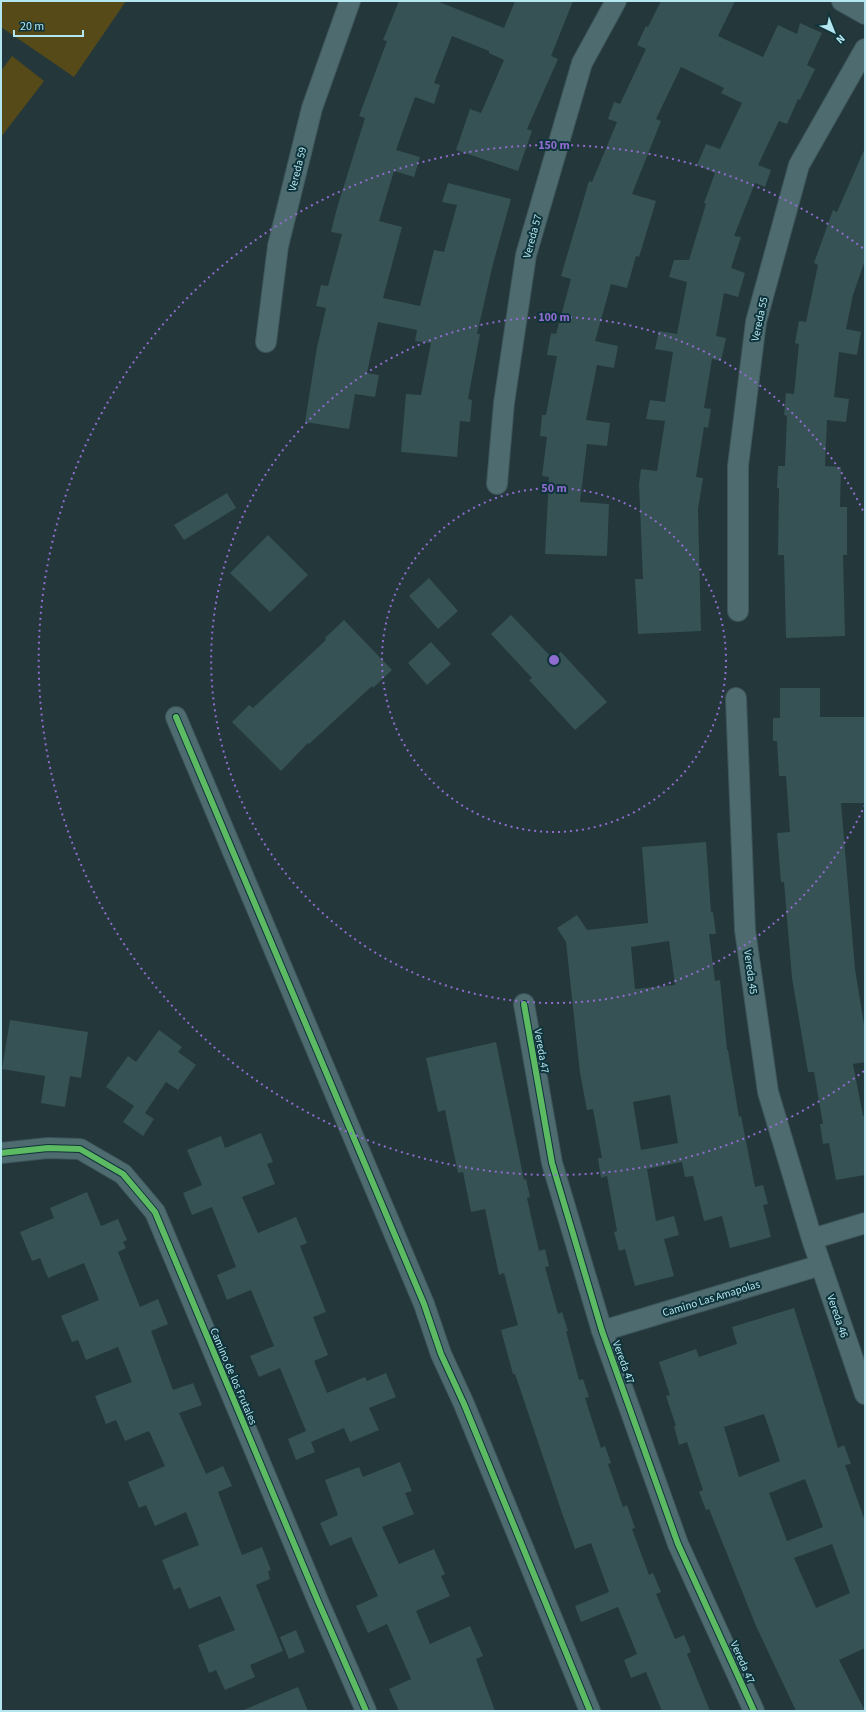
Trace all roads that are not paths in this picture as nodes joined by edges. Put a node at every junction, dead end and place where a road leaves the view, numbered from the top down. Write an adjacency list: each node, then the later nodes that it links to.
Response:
1 (350, 1): 6 (street, Vereda 59)
2 (616, 1): 7 (street, Vereda 57)
3 (842, 1): 4 (street)
4 (865, 14)
5 (865, 49): 8 (street, Vereda 55)
6 (266, 342)
7 (497, 484)
8 (738, 611)
9 (736, 698): 14 (street, Vereda 45)
10 (176, 718): 19 (street)
11 (524, 1004): 16 (street, Vereda 47)
12 (1, 1153): 18 (street, Camino de los Frutales)
13 (865, 1223): 14 (street)
14 (812, 1239): 15 (street, Vereda 46)
15 (821, 1265): 16 (street, Camino Las Amapolas); 17 (street, Vereda 46)
16 (602, 1331): 20 (street, Vereda 47)
17 (865, 1394)
18 (366, 1711)
19 (590, 1711)
20 (754, 1711)

